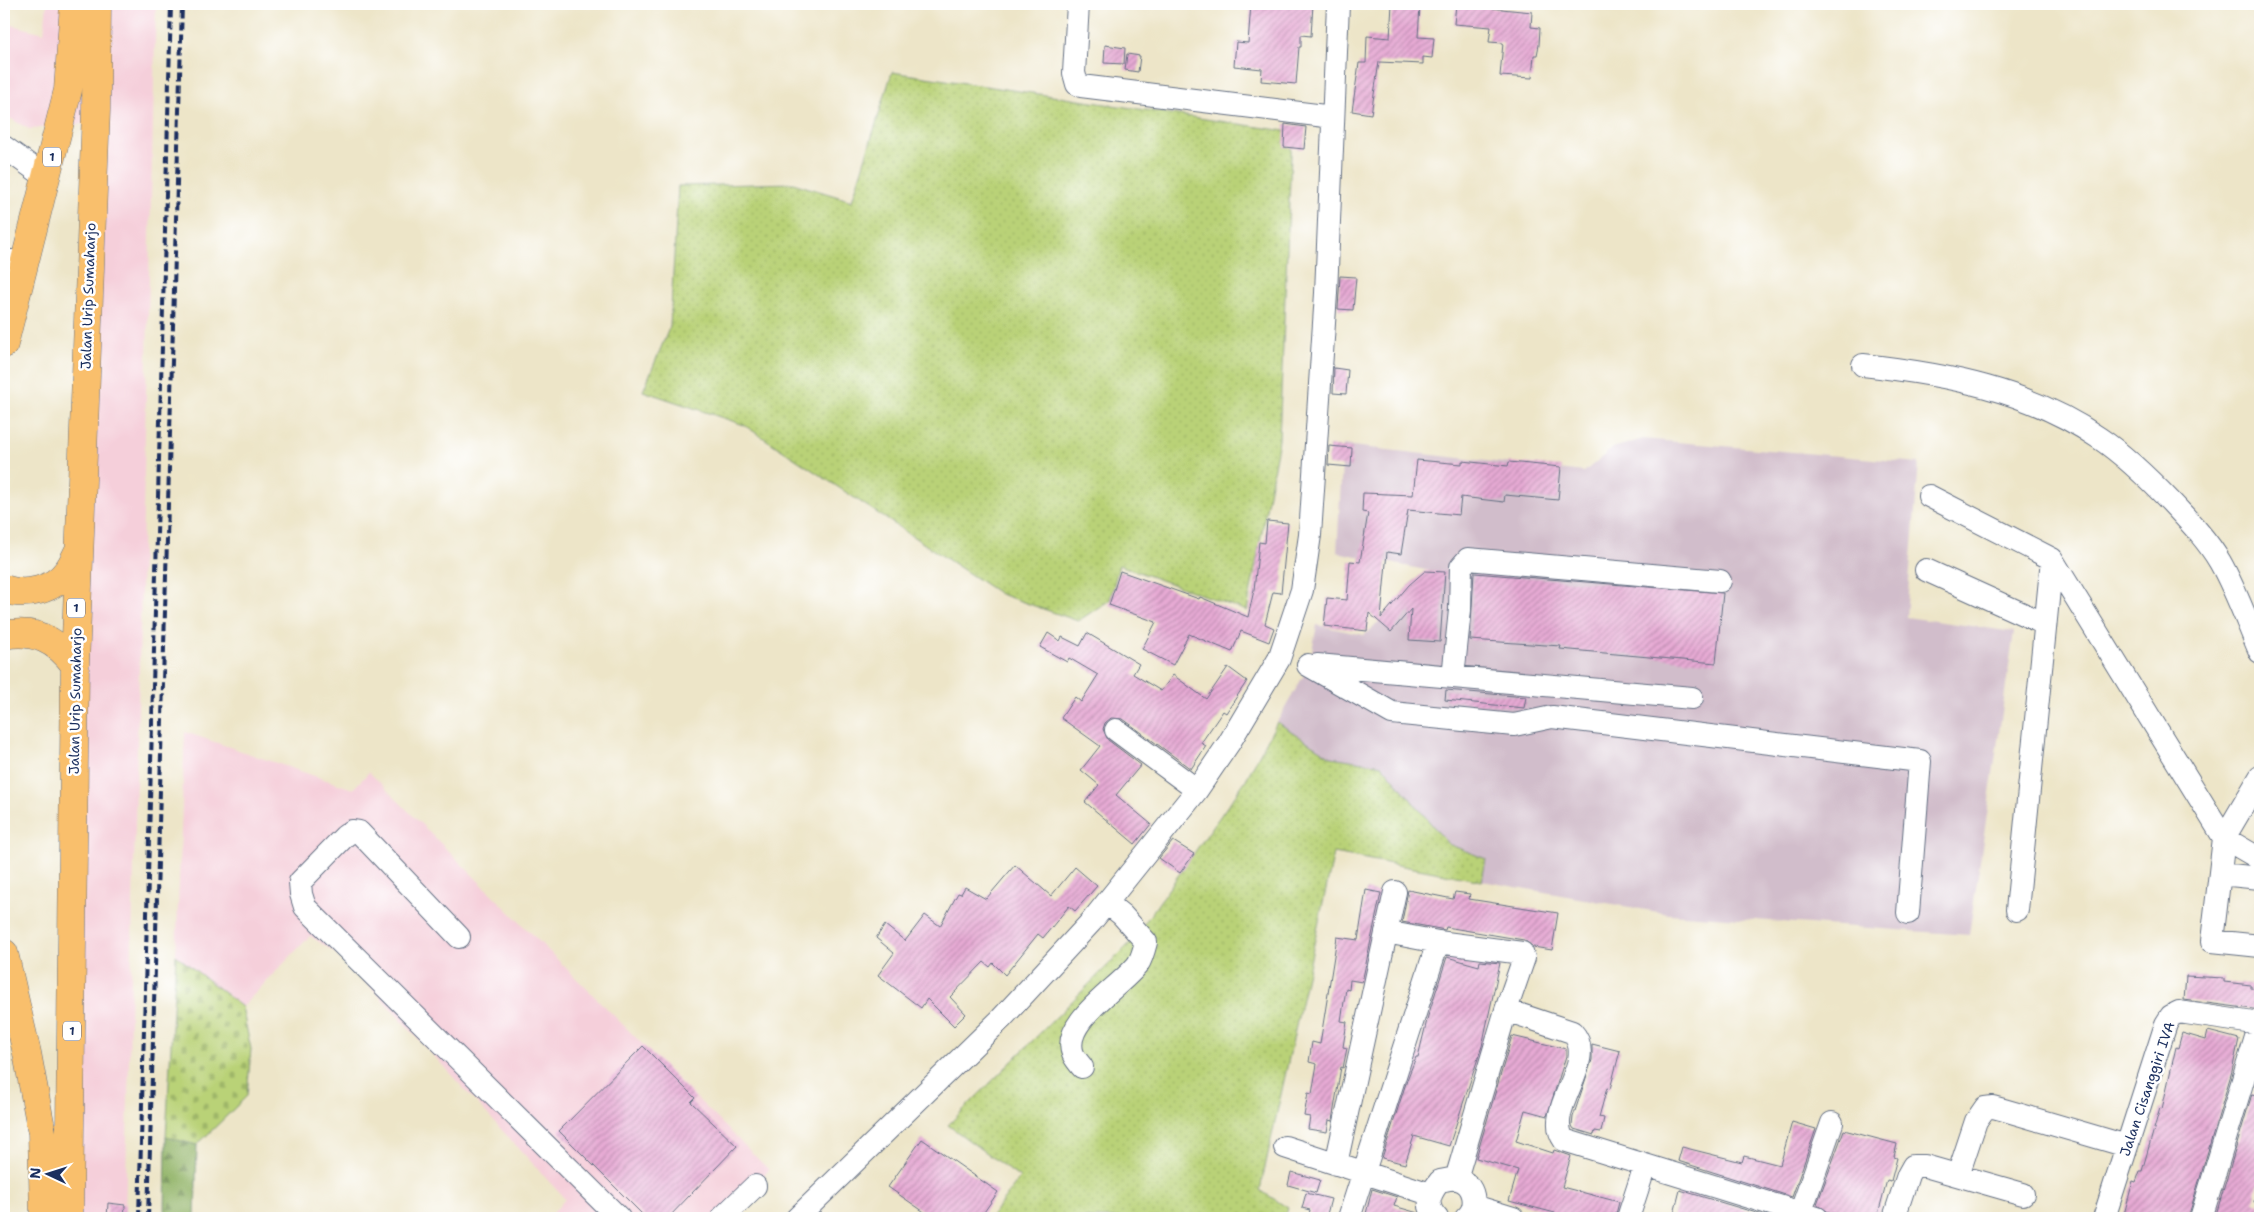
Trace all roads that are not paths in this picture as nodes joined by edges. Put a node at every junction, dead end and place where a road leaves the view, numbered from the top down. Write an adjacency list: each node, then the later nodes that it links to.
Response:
1 (74, 4): 7 (highway, 1)
2 (98, 4): 12 (highway, Jalan Urip Sumaharjo / 1)
3 (1078, 4): 5 (street)
4 (1338, 4): 5 (street)
5 (1333, 117): 20 (street)
6 (4, 147): 7 (street)
7 (47, 178): 8 (highway, 1)
8 (14, 261): 9 (highway, 1)
9 (4, 344)
10 (1863, 364): 19 (street)
11 (1929, 496): 13 (street)
12 (78, 552): 16 (highway); 21 (highway, Jalan Urip Sumaharjo / 1)
13 (2052, 559): 17 (street); 28 (street)
14 (1926, 570): 17 (street)
15 (1720, 581): 23 (street)
16 (4, 589)
17 (2045, 624): 34 (street)
18 (4, 635): 21 (highway)
19 (2260, 652)
20 (1279, 659): 22 (street); 27 (street)
21 (75, 665): 58 (highway, Jalan Urip Sumaharjo / 1)
22 (1308, 665): 23 (street); 35 (street)
23 (1453, 677): 24 (street)
24 (1692, 698)
25 (1116, 730): 27 (street)
26 (2260, 777): 28 (street)
27 (1197, 790): 33 (street)
28 (2224, 838): 29 (street); 30 (street)
29 (2260, 859)
30 (2220, 874): 31 (street); 39 (street)
31 (2260, 878)
32 (1395, 892): 36 (street)
33 (1107, 903): 43 (street); 61 (street)
34 (2017, 910)
35 (1908, 913)
36 (1386, 932): 38 (street); 47 (street)
37 (459, 937): 59 (street)
38 (1438, 942): 41 (street); 49 (street)
39 (2260, 946)
40 (4, 953): 57 (highway)
41 (1506, 1010): 48 (street); 51 (street)
42 (2260, 1024): 45 (street, Jalan Cisanggiri IVA); 68 (street)
43 (1082, 1067)
44 (1832, 1123): 56 (street)
45 (2127, 1146): 50 (street); 67 (street, Jalan Cisanggiri IVA)
46 (1285, 1147): 47 (street)
47 (1336, 1164): 49 (street)
48 (1644, 1166): 56 (street); 65 (street)
49 (1364, 1173): 53 (street); 62 (street)
50 (1958, 1175): 54 (street); 66 (street)
51 (1456, 1179): 53 (street); 55 (street)
52 (755, 1186): 60 (street)
53 (1430, 1194): 63 (street)
54 (2023, 1194)
55 (1470, 1212): 64 (street)
56 (1809, 1216)
57 (44, 1218)
58 (69, 1218)
59 (619, 1218)
60 (722, 1218)
61 (798, 1218)
62 (1349, 1218)
63 (1437, 1218)
64 (1513, 1218)
65 (1628, 1218)
66 (1894, 1218)
67 (2104, 1218)
68 (2201, 1218)

